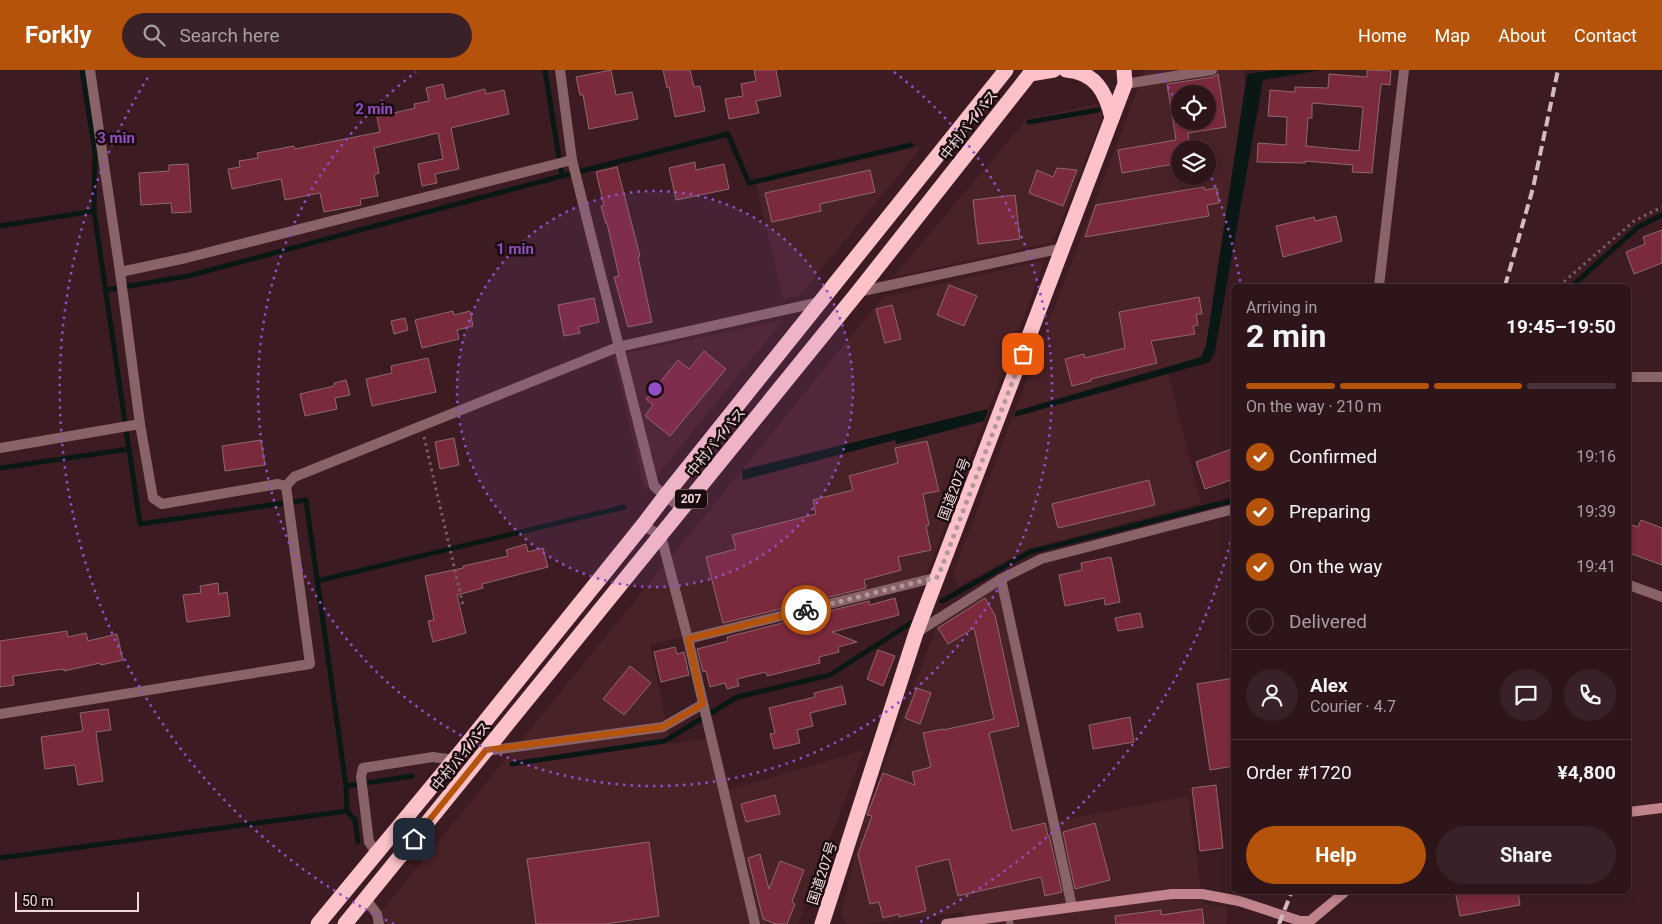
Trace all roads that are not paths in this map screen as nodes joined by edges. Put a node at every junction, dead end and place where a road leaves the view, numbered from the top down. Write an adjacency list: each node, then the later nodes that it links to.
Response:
1 (90, 70): 13 (street)
2 (560, 70): 11 (street)
3 (1006, 70): 16 (highway, 中村バイパス / 207)
4 (1054, 70): 8 (highway)
5 (1066, 70): 10 (highway)
6 (1212, 70): 9 (street)
7 (1404, 70): 14 (street)
8 (1032, 72): 15 (highway, 中村バイパス / 207)
9 (1125, 77): 10 (highway, 国道207号)
10 (1112, 118): 12 (highway, 国道207号)
11 (572, 160): 13 (street); 17 (street)
12 (1063, 248): 15 (street); 28 (highway, 国道207号)
13 (121, 276): 20 (street)
14 (1379, 284)
15 (858, 292): 24 (highway, 中村バイパス / 207)
16 (820, 302): 17 (street); 23 (highway, 中村バイパス / 207)
17 (618, 347): 22 (street); 23 (street)
18 (1631, 377): 19 (street)
19 (1662, 377)
20 (136, 425): 21 (street); 22 (street)
21 (0, 448)
22 (287, 490): 35 (street)
23 (665, 496): 24 (street); 26 (highway, 中村バイパス / 207)
24 (683, 509): 27 (highway, 中村バイパス / 207)
25 (1231, 510): 29 (street)
26 (644, 525): 27 (street); 37 (highway, 中村バイパス / 207)
27 (661, 536): 33 (street); 36 (highway, 中村バイパス / 207)
28 (938, 577): 32 (highway, 国道207号); 33 (street)
29 (1000, 580): 32 (street); 43 (street)
30 (1631, 586): 31 (street)
31 (1662, 597)
32 (916, 633): 50 (highway, 国道207号)
33 (688, 639): 34 (street)
34 (704, 708): 36 (street); 49 (street)
35 (0, 714)
36 (486, 750): 42 (highway, 中村バイパス / 207)
37 (454, 760): 40 (highway, 中村バイパス / 207); 40 (street)
38 (1662, 808): 39 (street)
39 (1631, 812)
40 (377, 853): 46 (highway, 中村バイパス / 207)
41 (1342, 894): 45 (street)
42 (366, 898): 47 (highway, 中村バイパス / 207); 48 (street)
43 (1072, 907): 44 (street); 45 (street)
44 (1009, 920): 51 (street)
45 (1309, 922)
46 (318, 924)
47 (345, 924)
48 (379, 924)
49 (755, 924)
50 (822, 924)
51 (946, 924)

